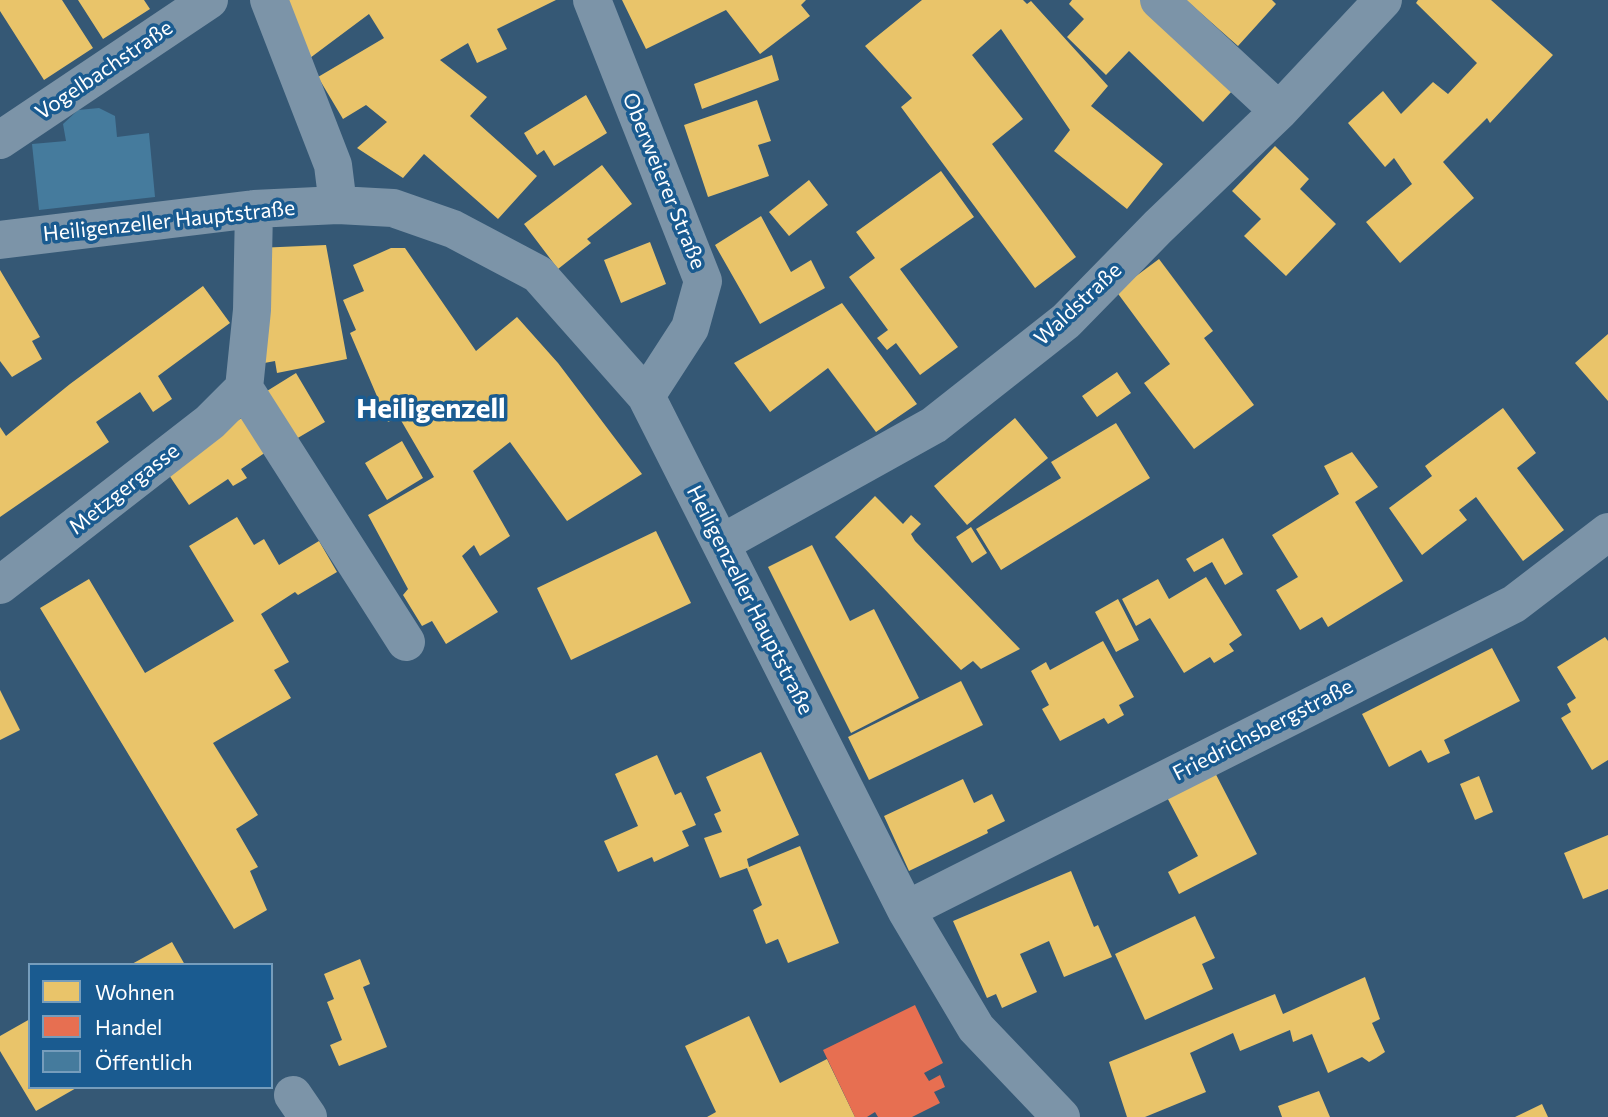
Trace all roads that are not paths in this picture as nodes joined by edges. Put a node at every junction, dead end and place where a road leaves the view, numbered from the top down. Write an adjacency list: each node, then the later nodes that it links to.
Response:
1 (209, 0): 7 (street, Vogelbachstraße)
2 (269, 0): 8 (street)
3 (592, 0): 12 (street, Oberweierer Straße)
4 (1159, 0): 6 (street)
5 (1383, 0): 6 (street, Waldstraße)
6 (1279, 111): 14 (street, Waldstraße)
7 (0, 140)
8 (338, 205): 9 (street, Heiligenzeller Hauptstraße); 12 (street, Heiligenzeller Hauptstraße)
9 (254, 209): 10 (street, Heiligenzeller Hauptstraße); 11 (street)
10 (0, 240)
11 (244, 388): 15 (street, Metzgergasse); 16 (street)
12 (646, 396): 14 (street, Heiligenzeller Hauptstraße)
13 (1608, 532): 17 (street, Friedrichsbergstraße)
14 (723, 543): 17 (street, Heiligenzeller Hauptstraße)
15 (0, 585)
16 (406, 642)
17 (906, 910): 18 (street, Heiligenzeller Hauptstraße)
18 (1061, 1117)

